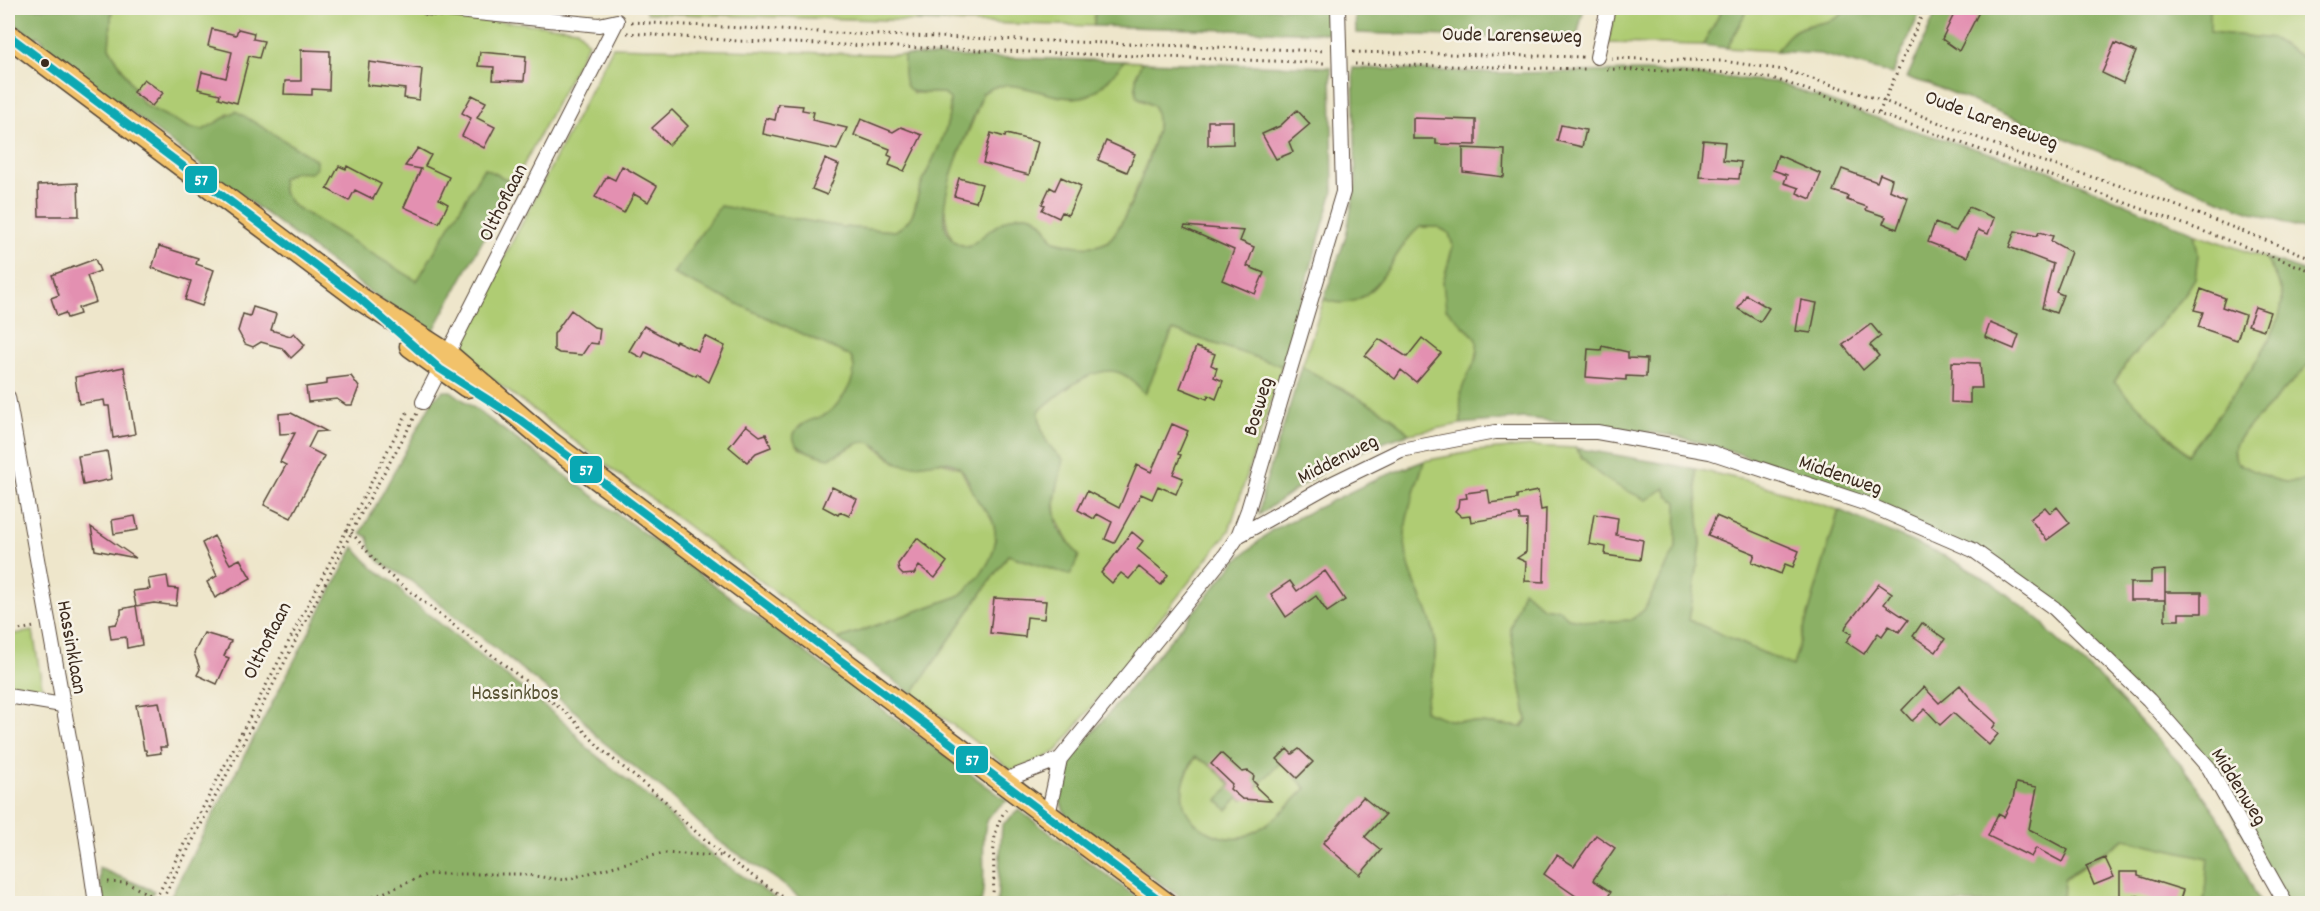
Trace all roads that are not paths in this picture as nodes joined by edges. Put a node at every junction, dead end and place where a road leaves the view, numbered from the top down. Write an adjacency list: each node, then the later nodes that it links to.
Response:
1 (427, 8): 6 (street, Olthoflaan)
2 (1338, 8): 9 (street, Bosweg)
3 (1608, 8): 5 (street)
4 (8, 35): 6 (main road)
5 (1597, 57)
6 (444, 362): 8 (street, Olthoflaan); 13 (main road)
7 (8, 397): 11 (street, Hassinklaan)
8 (423, 402)
9 (1238, 536): 12 (street, Bosweg); 17 (street, Middenweg)
10 (8, 696): 11 (street)
11 (62, 705): 15 (street, Hassinklaan)
12 (1060, 759): 13 (street); 14 (street, Bosweg)
13 (1002, 781): 14 (main road)
14 (1048, 815): 16 (main road)
15 (96, 903)
16 (1166, 903)
17 (2286, 903)

